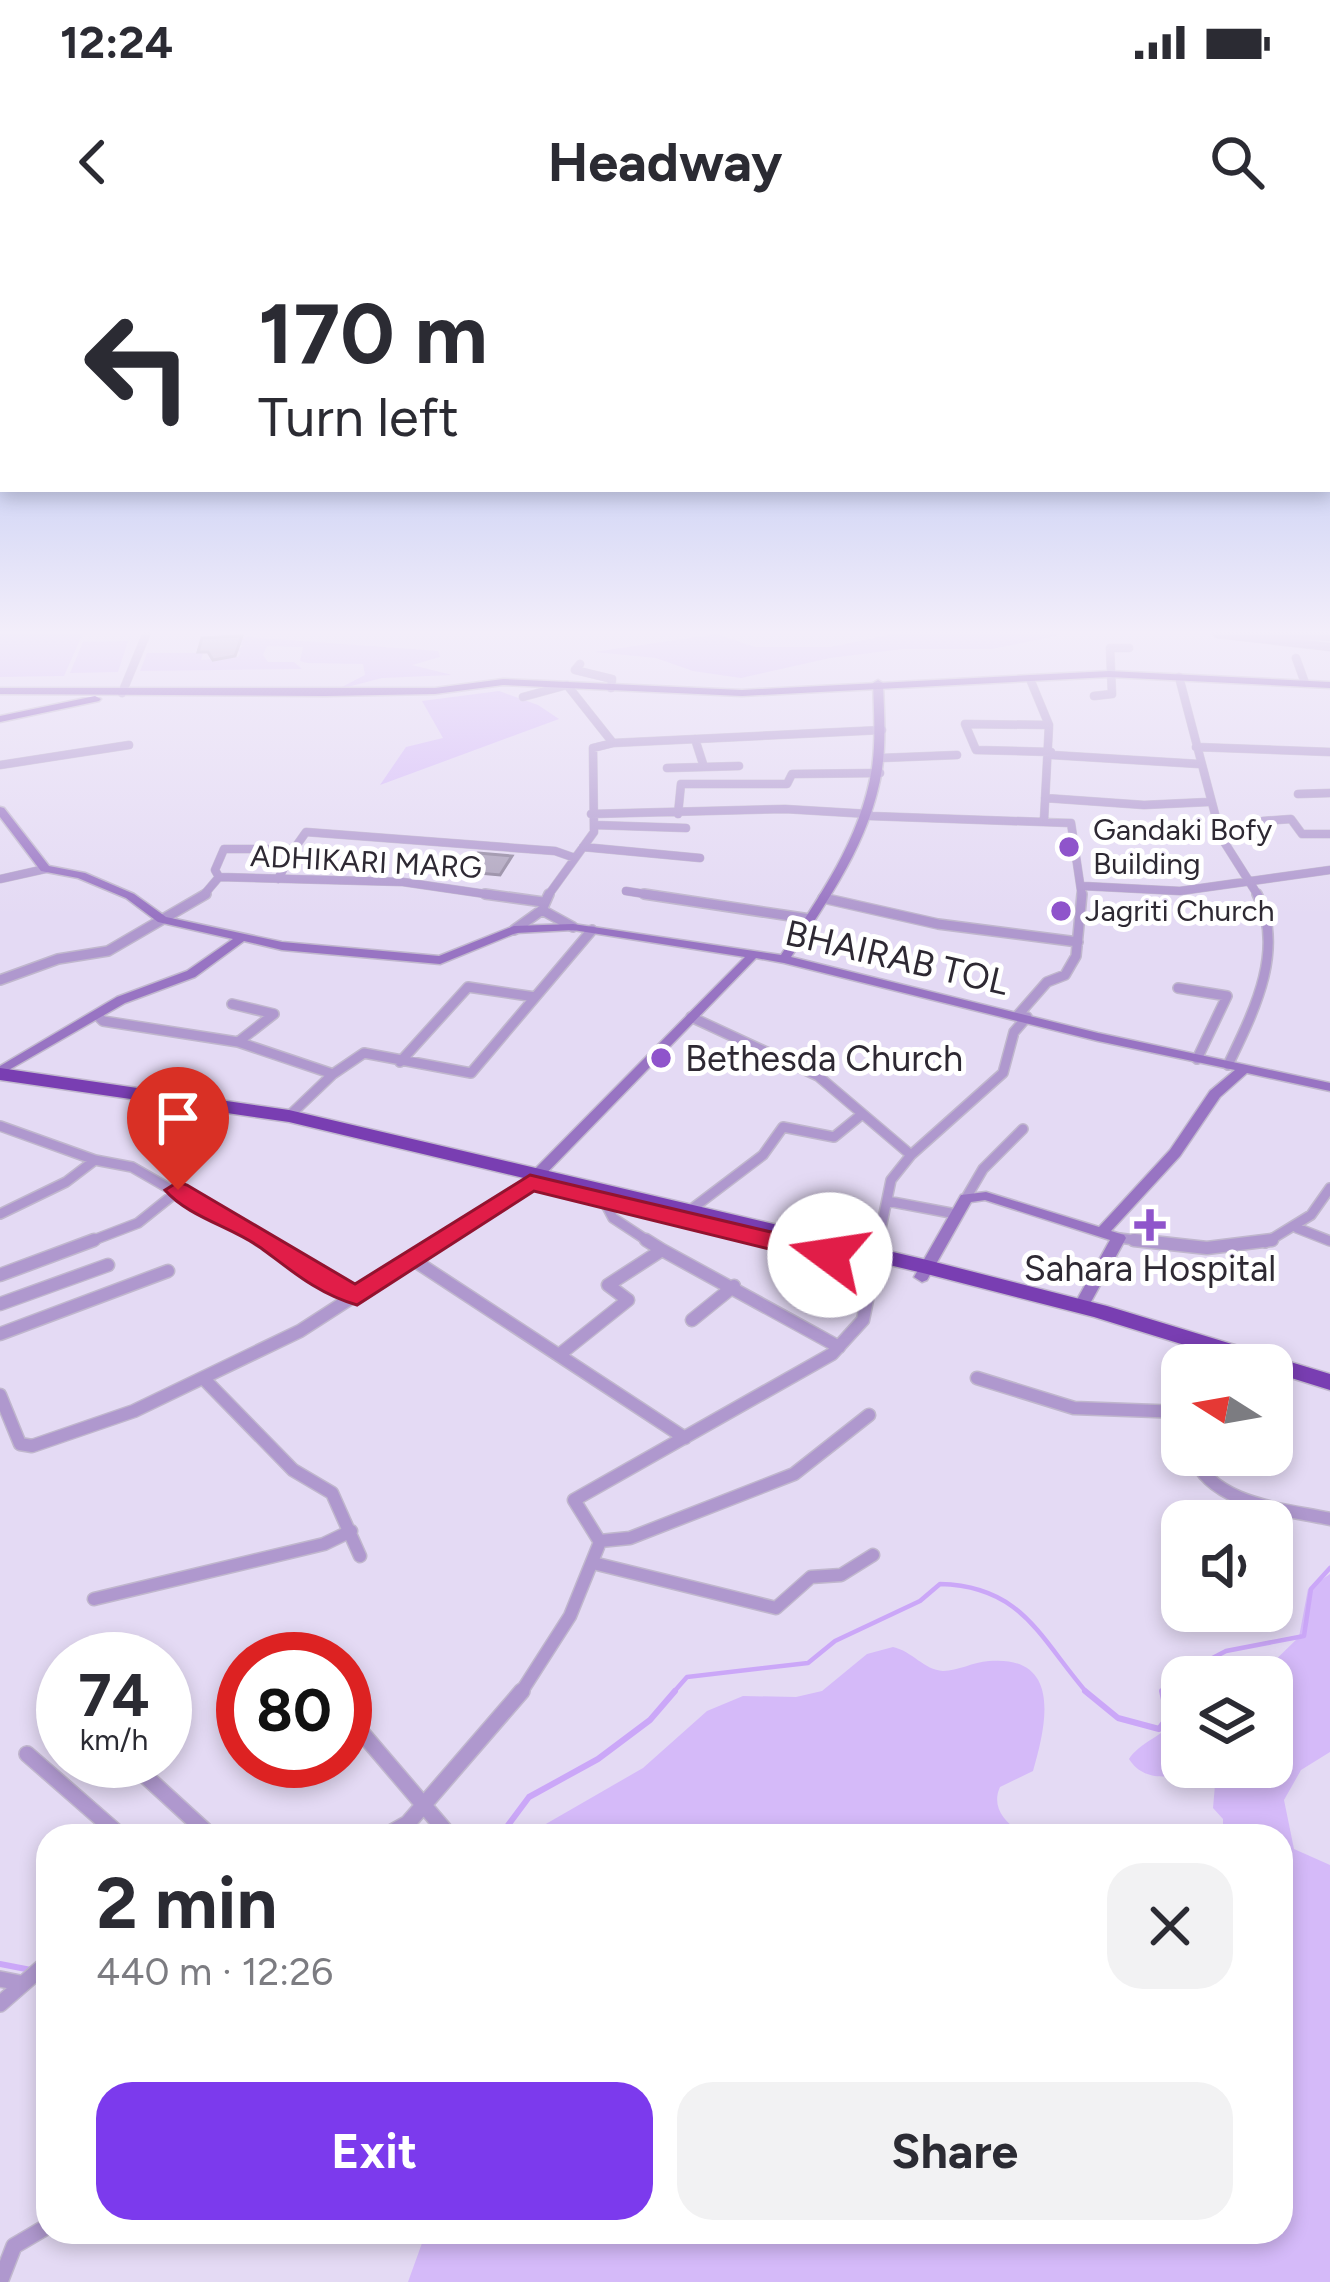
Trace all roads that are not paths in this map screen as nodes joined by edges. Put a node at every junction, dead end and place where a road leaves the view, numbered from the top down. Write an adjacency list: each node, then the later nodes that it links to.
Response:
1 (604, 725): 8 (street)
2 (882, 725): 6 (main road)
3 (965, 725): 13 (street)
4 (1049, 725): 13 (street)
5 (1191, 725): 10 (street)
6 (882, 730): 7 (street); 14 (main road)
7 (695, 739): 8 (street); 18 (street)
8 (613, 743): 26 (street)
9 (130, 746): 16 (street)
10 (1196, 747): 11 (street); 15 (street)
11 (1330, 752)
12 (957, 754): 14 (street)
13 (1051, 754): 15 (street); 23 (street)
14 (881, 758): 20 (main road)
15 (1199, 764): 24 (street)
16 (0, 765)
17 (739, 766): 18 (street)
18 (704, 767): 19 (street)
19 (667, 768)
20 (880, 773): 27 (street); 28 (main road)
21 (1330, 793): 22 (street)
22 (1298, 794)
23 (1045, 798): 24 (street); 29 (street)
24 (1208, 802): 41 (street)
25 (0, 810): 38 (main road)
26 (591, 814): 27 (street); 31 (street)
27 (679, 814): 28 (street)
28 (870, 815): 29 (street); 46 (main road)
29 (1044, 820): 44 (street)
30 (1263, 821): 33 (street)
31 (594, 825): 32 (street); 34 (street)
32 (686, 828)
33 (1330, 834)
34 (583, 847): 36 (street); 37 (street)
35 (295, 849): 36 (street, ADHIKARI MARG); 40 (street, ADHIKARI MARG); 43 (street)
36 (575, 858): 47 (street)
37 (700, 858)
38 (46, 869): 42 (street); 49 (main road)
39 (1330, 870): 41 (street)
40 (219, 877): 43 (street, ADHIKARI MARG); 49 (street)
41 (1243, 878): 44 (street); 67 (street)
42 (0, 879)
43 (278, 879): 47 (street, ADHIKARI MARG)
44 (1083, 886): 54 (street)
45 (626, 891): 48 (street)
46 (823, 898): 48 (main road); 54 (street)
47 (543, 906): 50 (street); 51 (street)
48 (810, 919): 56 (main road)
49 (162, 920): 53 (main road, BHAIRAB TOL); 57 (street)
50 (573, 927): 51 (main road, BHAIRAB TOL); 52 (main road, BHAIRAB TOL)
51 (514, 930): 53 (main road, BHAIRAB TOL)
52 (592, 930): 55 (main road, BHAIRAB TOL); 59 (street)
53 (243, 937): 61 (main road)
54 (1078, 942): 62 (street)
55 (753, 955): 56 (main road, BHAIRAB TOL); 63 (main road)
56 (784, 959): 62 (main road, BHAIRAB TOL)
57 (0, 980)
58 (1178, 988): 65 (street)
59 (535, 997): 66 (street); 66 (street)
60 (232, 1004): 64 (street)
61 (97, 1015): 64 (street); 69 (main road)
62 (1023, 1016): 65 (main road, BHAIRAB TOL); 75 (street)
63 (692, 1017): 71 (street); 77 (main road)
64 (238, 1042): 68 (street)
65 (1197, 1059): 67 (main road, BHAIRAB TOL)
66 (400, 1062): 68 (street)
67 (1236, 1067): 70 (main road, BHAIRAB TOL); 87 (main road)
68 (333, 1074): 72 (street)
69 (0, 1076): 72 (highway); 77 (highway)
70 (1330, 1087)
71 (861, 1115): 75 (street); 83 (street)
72 (289, 1116): 77 (highway)
73 (0, 1126): 76 (street)
74 (1023, 1129): 80 (street)
75 (911, 1154): 82 (street)
76 (95, 1160): 79 (street); 84 (street)
77 (533, 1179): 81 (highway); 83 (highway); 90 (street)
78 (1330, 1188): 86 (street)
79 (178, 1190): 95 (street); 97 (street)
80 (965, 1198): 85 (main road); 87 (main road)
81 (604, 1201): 89 (street); 91 (highway)
82 (887, 1201): 85 (street); 91 (street)
83 (689, 1211): 91 (highway)
84 (0, 1214)
85 (956, 1214): 94 (main road)
86 (1297, 1228): 87 (street); 88 (street)
87 (1111, 1235): 99 (main road)
88 (1330, 1241)
89 (662, 1250): 96 (street); 104 (street)
90 (412, 1259): 97 (street); 104 (street)
91 (874, 1260): 94 (highway); 103 (street)
92 (108, 1265): 98 (street)
93 (168, 1271): 101 (street)
94 (924, 1272): 99 (highway); 102 (highway)
95 (0, 1275)
96 (734, 1286): 100 (street); 103 (street)
97 (357, 1296): 105 (street)
98 (0, 1304)
99 (1081, 1307): 108 (highway)
100 (692, 1320)
101 (0, 1334)
102 (1170, 1344)
103 (839, 1347): 113 (street)
104 (559, 1355): 113 (street)
105 (204, 1378): 110 (street); 116 (street)
106 (977, 1378): 111 (street)
107 (1293, 1382): 109 (highway)
108 (1330, 1382)
109 (1330, 1394)
110 (0, 1395)
111 (1161, 1411)
112 (868, 1415): 117 (street)
113 (685, 1438): 117 (street)
114 (1203, 1476): 115 (street)
115 (1330, 1519)
116 (351, 1532): 119 (street); 121 (street)
117 (600, 1540): 120 (street)
118 (873, 1555): 120 (street)
119 (360, 1556)
120 (593, 1563): 125 (street)
121 (94, 1600)
122 (372, 1747): 125 (street)
123 (27, 1754): 126 (street)
124 (159, 1788): 127 (street)
125 (419, 1805): 128 (street); 129 (street)
126 (107, 1824)
127 (198, 1824)
128 (406, 1824)
129 (438, 1824)
130 (36, 1971): 132 (street)
131 (0, 1979): 132 (street)
132 (20, 1983): 133 (street)
133 (0, 2004)
134 (36, 2233): 135 (street)
135 (0, 2282)

